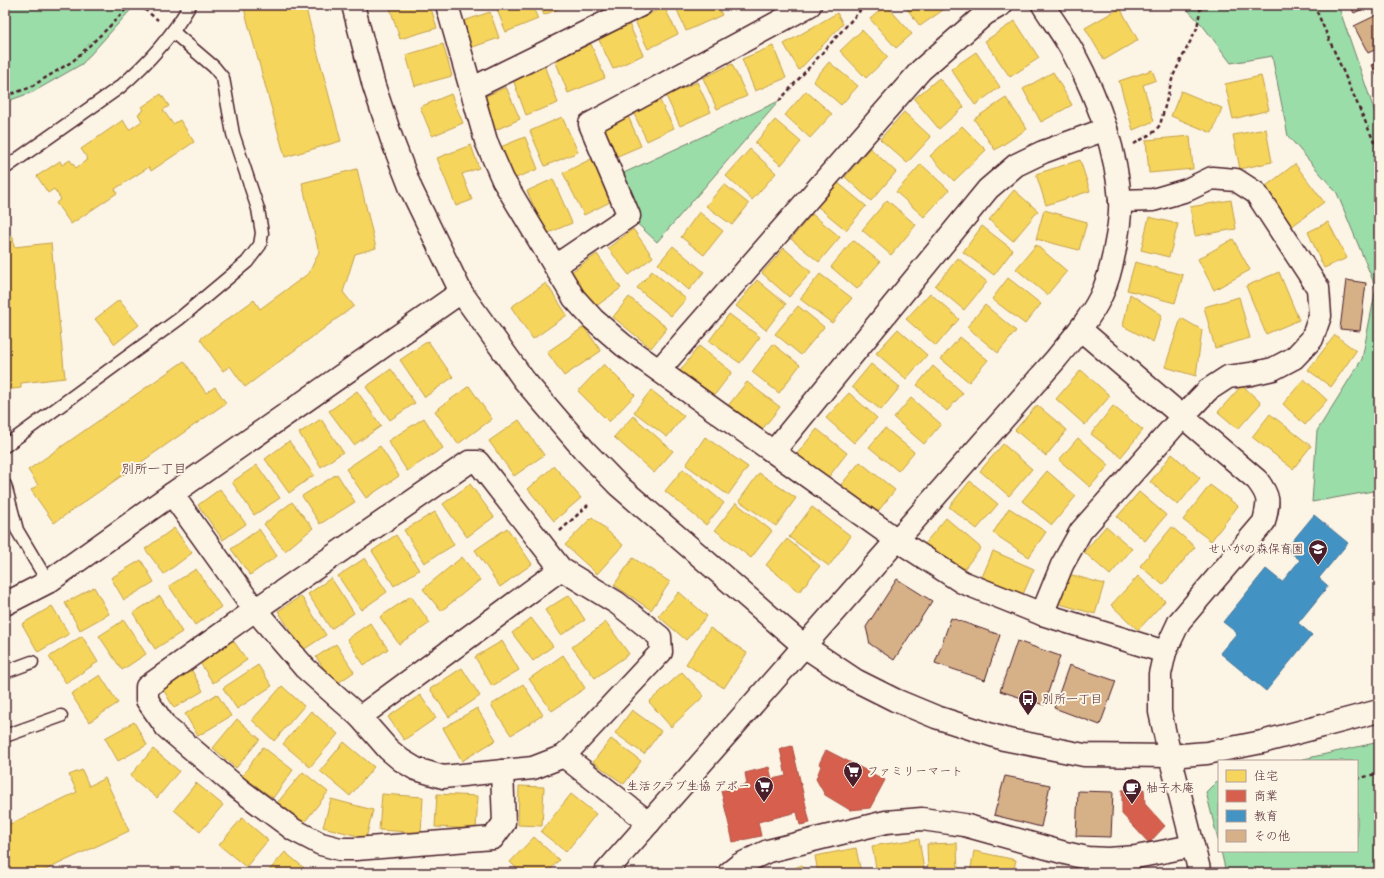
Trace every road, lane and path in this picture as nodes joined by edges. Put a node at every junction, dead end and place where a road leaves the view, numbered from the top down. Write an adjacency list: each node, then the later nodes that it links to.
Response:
1 (130, 5): 16 (path)
2 (139, 5): 13 (path)
3 (190, 5): 14 (lane)
4 (353, 5): 24 (street)
5 (447, 5): 15 (street)
6 (641, 5): 15 (street)
7 (810, 5): 23 (street)
8 (865, 5): 17 (path)
9 (1001, 5): 26 (street)
10 (1043, 5): 18 (street)
11 (1201, 5): 20 (path)
12 (1314, 5): 19 (path)
13 (162, 23)
14 (172, 32): 21 (lane); 28 (lane)
15 (471, 89): 23 (street)
16 (5, 96)
17 (779, 101)
18 (1106, 129): 20 (street); 29 (street)
19 (1379, 152)
20 (1113, 156): 22 (street)
21 (5, 168)
22 (1120, 201): 25 (street); 27 (street)
23 (555, 266): 26 (street)
24 (461, 292): 31 (street); 40 (street)
25 (1080, 329): 27 (street); 33 (street)
26 (659, 370): 29 (street)
27 (1183, 416): 39 (street); 41 (street)
28 (5, 446)
29 (774, 451): 33 (street)
30 (5, 484): 36 (lane)
31 (172, 494): 36 (street); 38 (street)
32 (588, 505): 34 (path)
33 (897, 540): 39 (street); 40 (street)
34 (544, 547): 35 (street); 38 (street)
35 (561, 569): 46 (street); 48 (street)
36 (48, 582): 37 (street)
37 (5, 604)
38 (255, 610): 46 (street); 50 (street)
39 (1042, 614): 41 (street)
40 (804, 646): 49 (street); 53 (street)
41 (1165, 652): 49 (street)
42 (32, 662): 43 (lane)
43 (5, 672)
44 (1379, 711): 49 (street)
45 (61, 716): 47 (lane)
46 (360, 717): 50 (street)
47 (5, 736)
48 (564, 756): 50 (street); 53 (street)
49 (1170, 756): 54 (street)
50 (502, 771)
51 (1379, 773): 52 (path)
52 (1358, 779)
53 (649, 823): 56 (street)
54 (1192, 846): 55 (street); 58 (street)
55 (1086, 865): 57 (street)
56 (605, 873)
57 (729, 873)
58 (1200, 873)

